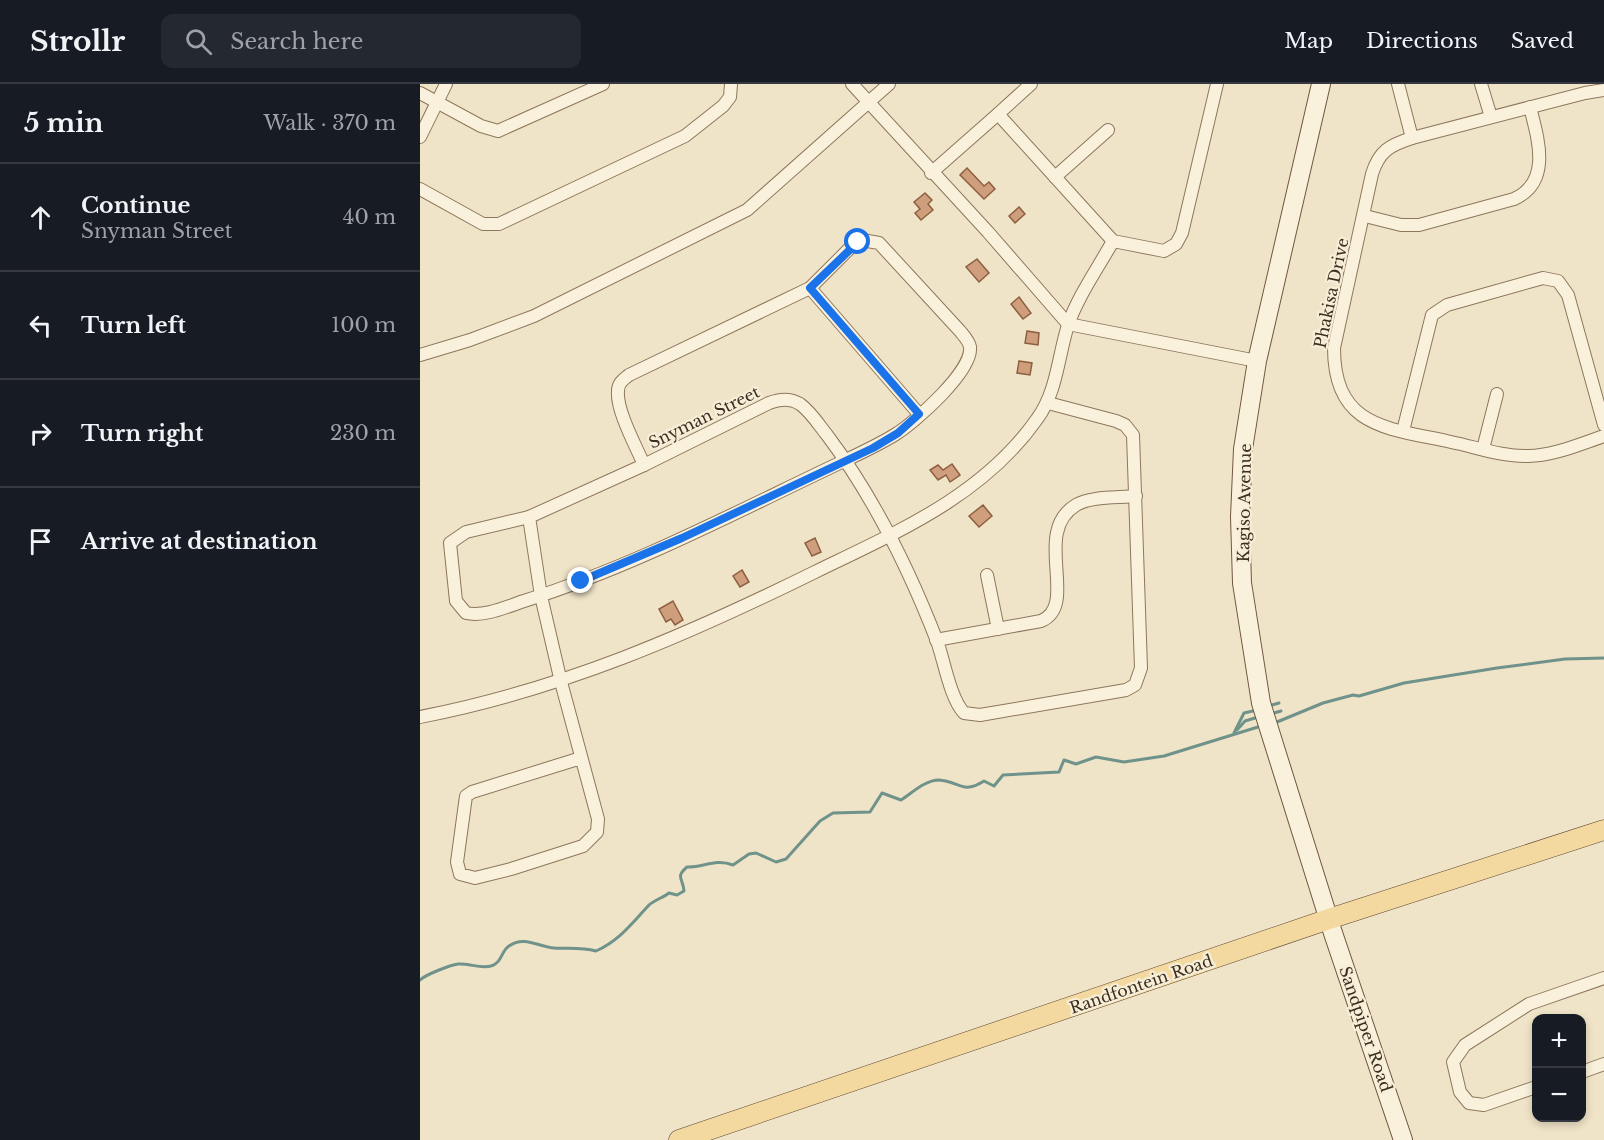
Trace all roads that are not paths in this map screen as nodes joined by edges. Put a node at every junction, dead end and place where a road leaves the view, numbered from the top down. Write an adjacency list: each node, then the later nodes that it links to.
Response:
1 (446, 84): 14 (street)
2 (603, 84): 14 (street)
3 (730, 84): 23 (street)
4 (852, 84): 13 (street)
5 (889, 84): 13 (street)
6 (1031, 84): 16 (street)
7 (1217, 84): 25 (street)
8 (1321, 84): 29 (street, Kagiso Avenue)
9 (1398, 84): 20 (street)
10 (1481, 84): 17 (street)
11 (1604, 90): 15 (street, Phakisa Drive)
12 (420, 93): 14 (street)
13 (868, 102): 21 (street); 28 (street)
14 (437, 103): 19 (street)
15 (1530, 108): 17 (street, Phakisa Drive); 24 (street)
16 (998, 114): 21 (street); 22 (street)
17 (1491, 117): 20 (street, Phakisa Drive)
18 (1108, 130): 22 (street)
19 (420, 137)
20 (1412, 138): 24 (street, Phakisa Drive)
21 (932, 173): 27 (street)
22 (1054, 177): 25 (street)
23 (420, 189)
24 (1365, 216): 34 (street, Phakisa Drive)
25 (1113, 241): 27 (street)
26 (810, 288): 32 (street); 32 (street, Snyman Street); 38 (street, Snyman Street)
27 (1068, 324): 29 (street); 31 (street)
28 (420, 355)
29 (1257, 361): 50 (street, Kagiso Avenue)
30 (1497, 394): 36 (street)
31 (1048, 403): 39 (street); 41 (street)
32 (919, 414): 37 (street)
33 (1604, 425): 34 (street)
34 (1403, 431): 36 (street, Phakisa Drive)
35 (1604, 436): 36 (street, Phakisa Drive)
36 (1482, 449)
37 (846, 460): 38 (street, Snyman Street); 41 (street, Snyman Street); 43 (street)
38 (644, 465): 40 (street)
39 (1136, 496): 44 (street); 45 (street, Snyman Street)
40 (529, 517): 43 (street); 43 (street)
41 (889, 536): 45 (street, Snyman Street); 46 (street)
42 (987, 575): 44 (street)
43 (541, 596): 46 (street)
44 (998, 629): 45 (street)
45 (936, 640)
46 (561, 682): 47 (street); 48 (street)
47 (420, 717)
48 (581, 758): 48 (street)
49 (1604, 830): 50 (main road, Randfontein Road)
50 (1329, 919): 55 (main road, Randfontein Road); 56 (street, Sandpiper Road)
51 (1604, 978): 54 (street)
52 (1604, 1064): 53 (street)
53 (1586, 1070)
54 (1532, 1088)
55 (679, 1140)
56 (1403, 1140)

